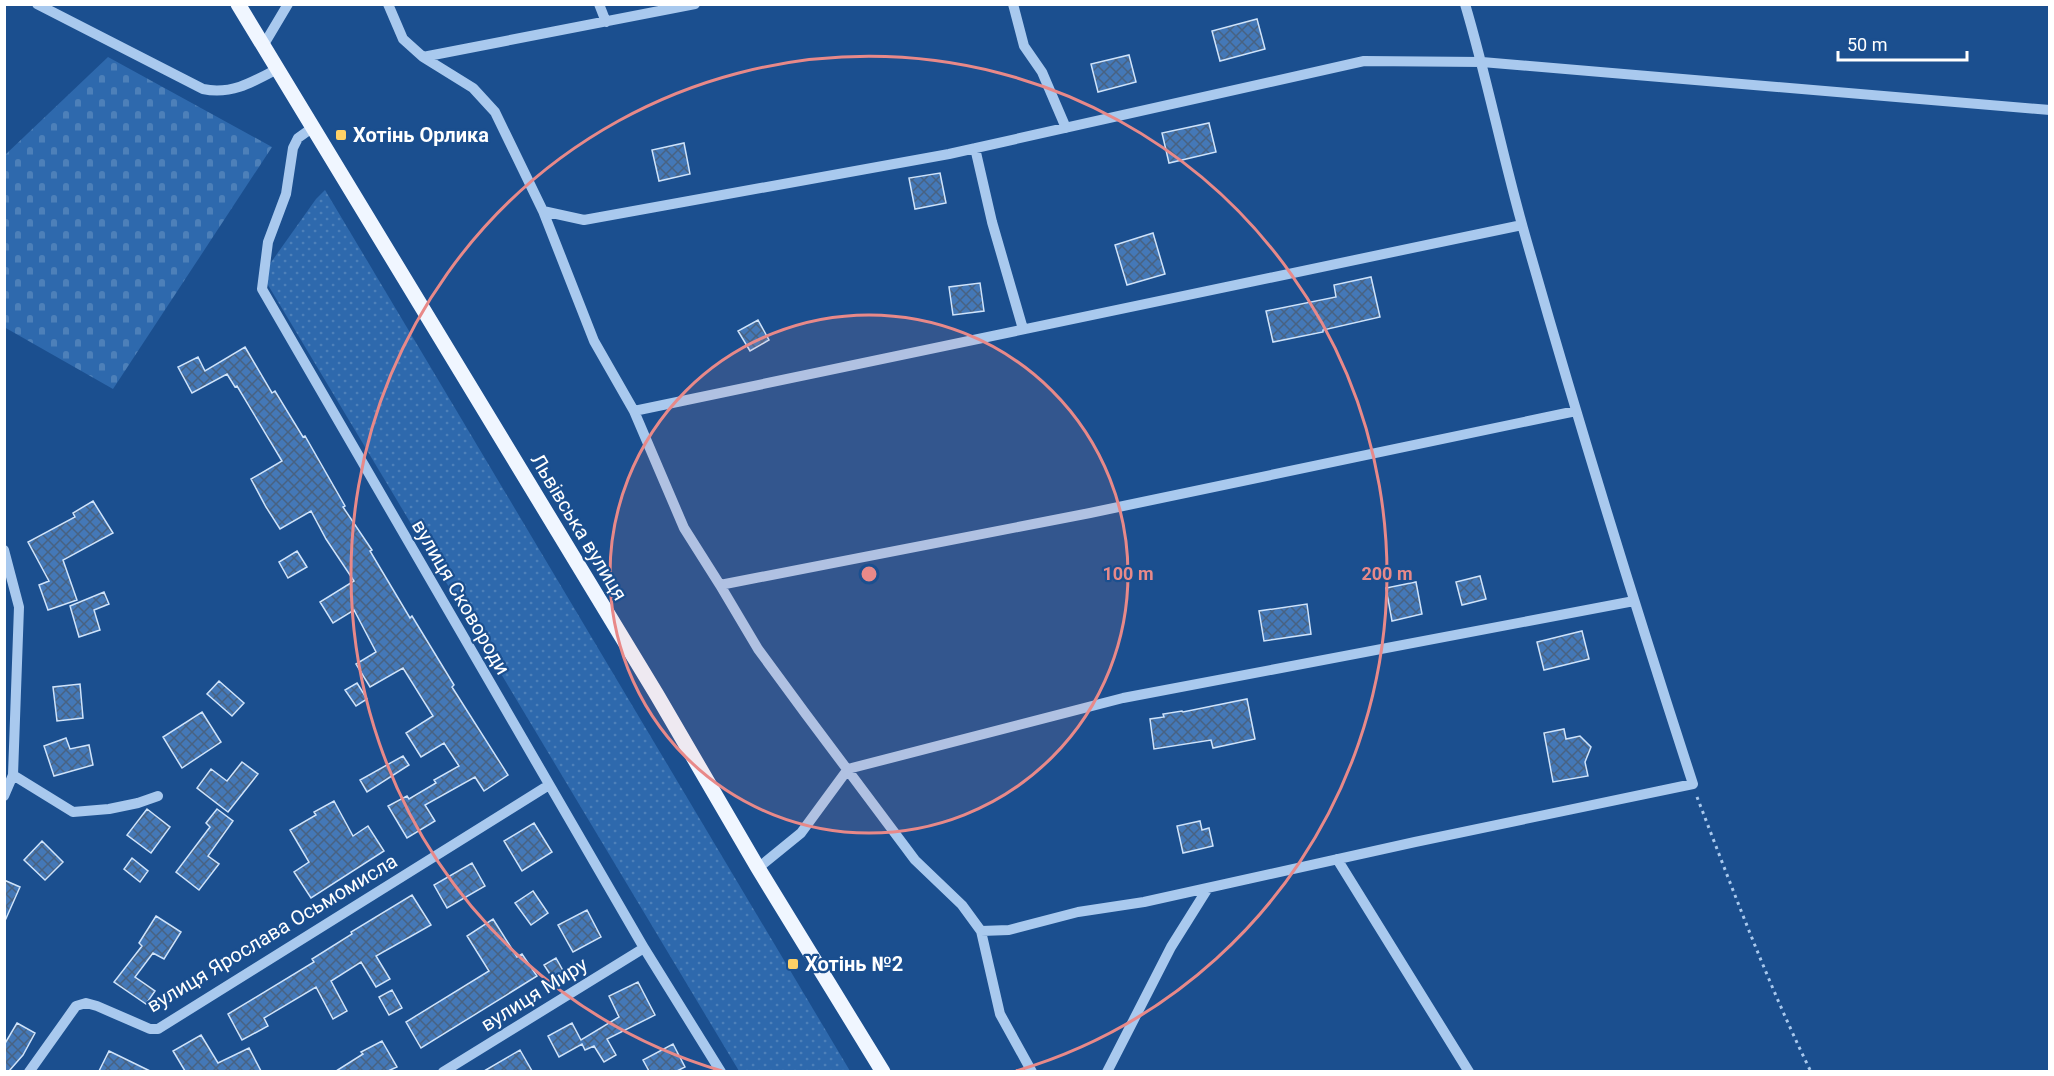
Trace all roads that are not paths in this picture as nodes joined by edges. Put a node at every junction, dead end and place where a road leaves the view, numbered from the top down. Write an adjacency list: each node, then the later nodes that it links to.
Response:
1 (37, 4): 13 (street)
2 (238, 4): 10 (main road, Львівська вулиця)
3 (288, 4): 10 (street)
4 (388, 4): 11 (street)
5 (599, 4): 9 (street)
6 (695, 4): 9 (street)
7 (1013, 4): 16 (street)
8 (1465, 4): 12 (street)
9 (606, 22): 11 (street)
10 (263, 46): 13 (main road, Львівська вулиця)
11 (423, 57): 18 (street)
12 (1482, 62): 14 (street); 16 (street); 19 (street)
13 (277, 69): 15 (main road, Львівська вулиця)
14 (2049, 110)
15 (312, 128): 28 (street, вулиця Сковороди); 32 (main road, Львівська вулиця)
16 (1066, 128): 17 (street)
17 (975, 148): 18 (street); 20 (street)
18 (543, 211): 21 (street)
19 (1522, 225): 20 (street); 22 (street)
20 (1023, 329): 21 (street)
21 (634, 411): 24 (street)
22 (1576, 411): 24 (street); 25 (street)
23 (4, 550): 27 (street)
24 (720, 585): 26 (street)
25 (1634, 601): 26 (street); 31 (street)
26 (848, 769): 32 (street); 34 (street)
27 (13, 775): 29 (street); 30 (street)
28 (549, 785): 35 (street, вулиця Сковороди); 36 (street, вулиця Ярослава Осьмомисла)
29 (4, 796)
30 (158, 796)
31 (1337, 859): 33 (street); 42 (street)
32 (758, 868): 39 (main road, Львівська вулиця)
33 (1208, 888): 34 (street); 41 (street)
34 (981, 930): 40 (street)
35 (644, 948): 37 (street, вулиця Миру); 38 (street, вулиця Сковороди)
36 (29, 1071)
37 (443, 1071)
38 (721, 1071)
39 (883, 1071)
40 (1032, 1071)
41 (1107, 1071)
42 (1469, 1071)

